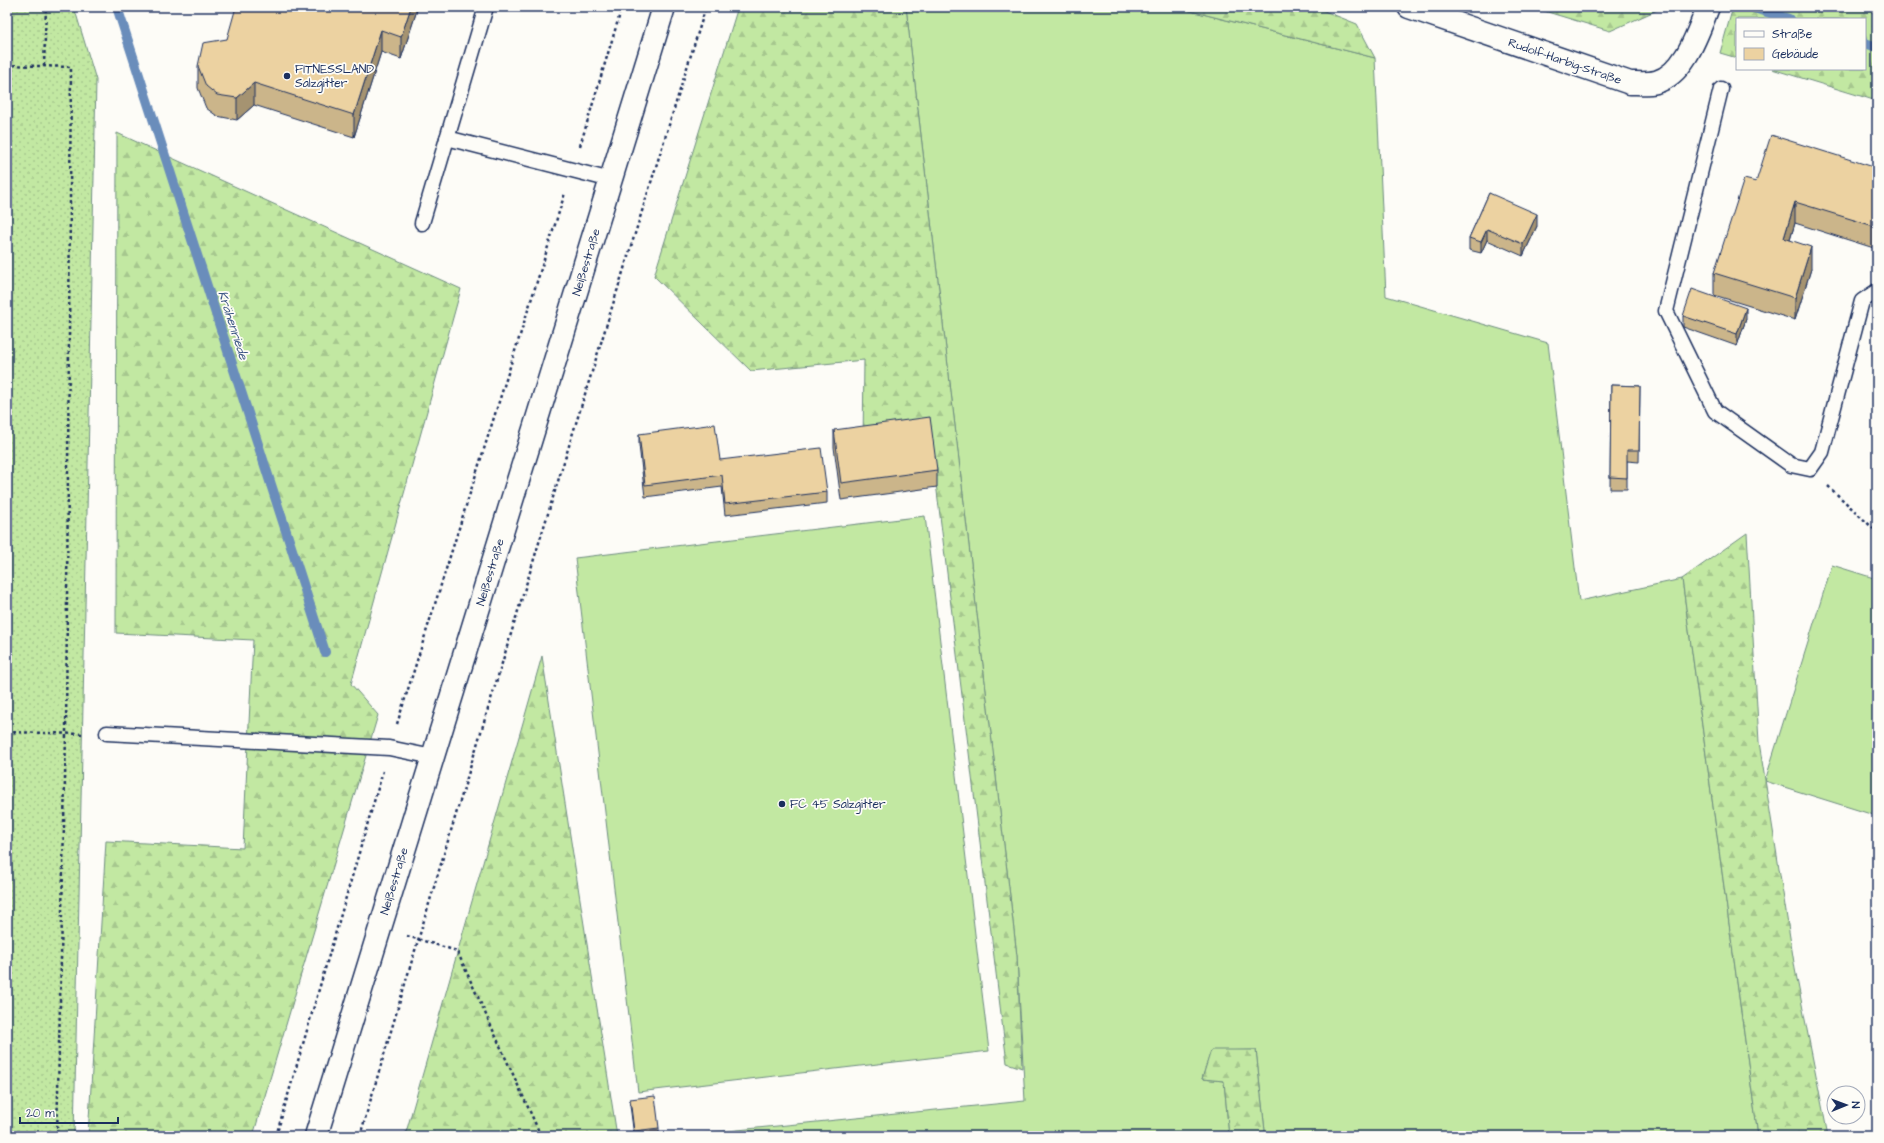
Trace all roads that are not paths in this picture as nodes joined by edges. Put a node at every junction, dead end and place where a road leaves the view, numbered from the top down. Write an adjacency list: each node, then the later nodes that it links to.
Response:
1 (486, 7): 6 (lane)
2 (664, 7): 7 (street, Neißestraße)
3 (1409, 7): 4 (street, Rudolf-Harbig-Straße)
4 (1708, 7)
5 (1721, 89): 9 (lane)
6 (447, 138): 7 (lane); 8 (lane)
7 (611, 180): 11 (street, Neißestraße)
8 (422, 223)
9 (1877, 291)
10 (107, 733): 11 (lane)
11 (433, 757): 12 (street, Neißestraße)
12 (316, 1136)

